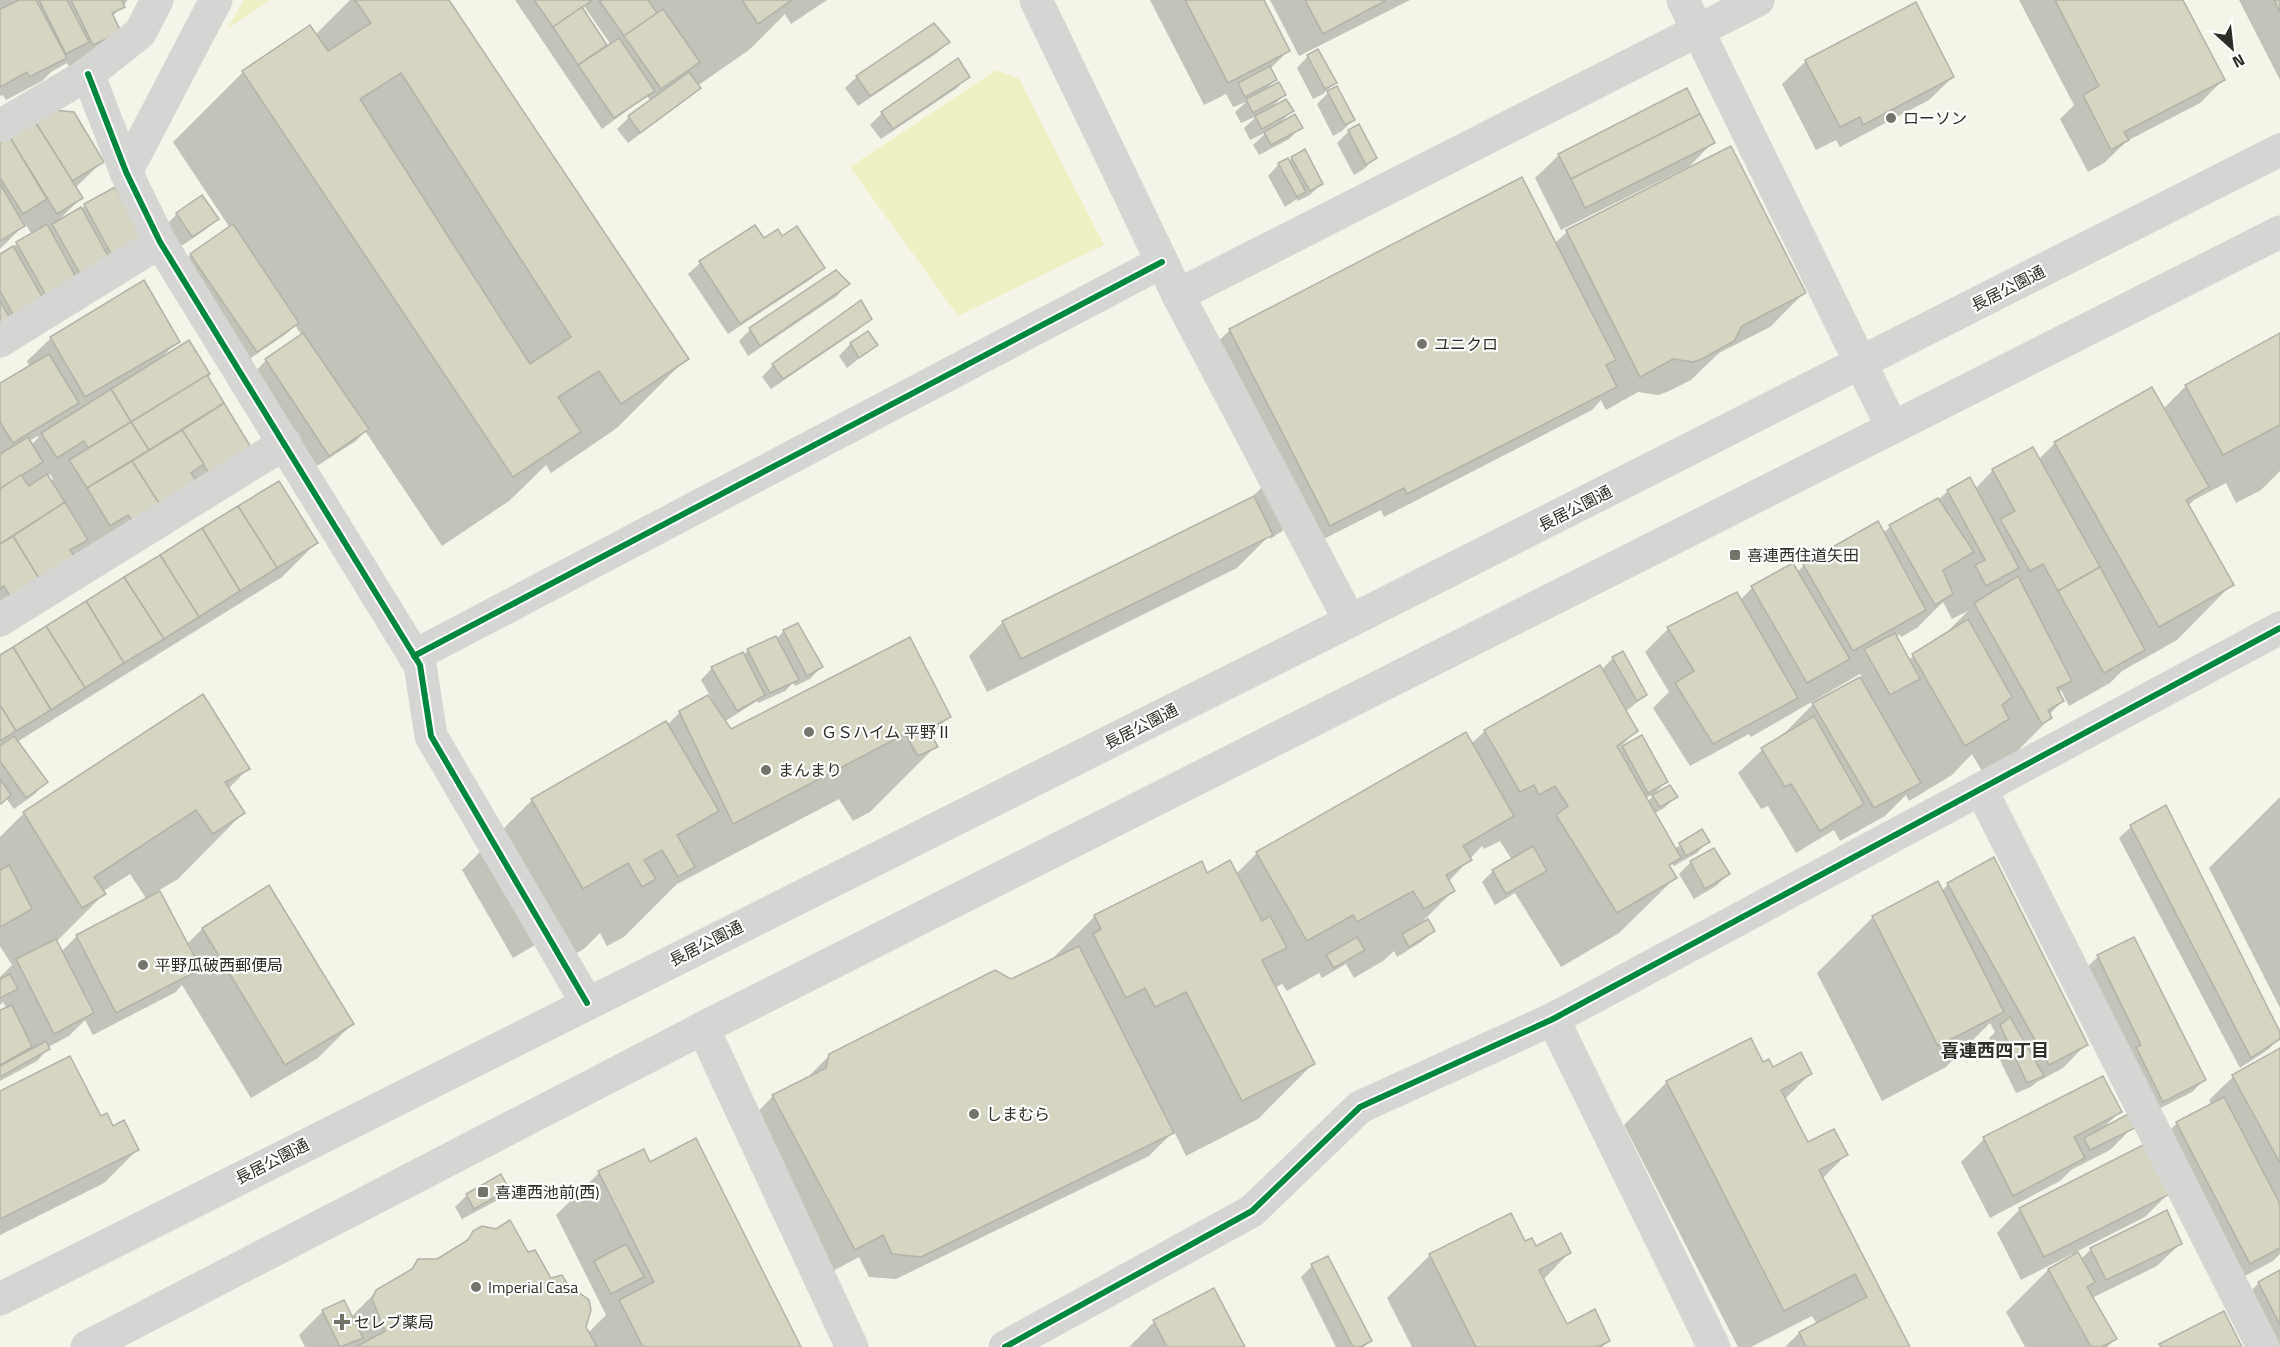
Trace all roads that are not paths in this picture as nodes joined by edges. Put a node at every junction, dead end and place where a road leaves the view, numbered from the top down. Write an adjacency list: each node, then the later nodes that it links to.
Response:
1 (157, 0): 7 (main road)
2 (216, 0): 10 (main road)
3 (1036, 0): 13 (main road)
4 (1683, 0): 6 (main road)
5 (1758, 0): 6 (main road)
6 (1698, 30): 14 (main road); 16 (main road)
7 (88, 74): 8 (main road); 10 (main road)
8 (0, 126)
9 (2280, 150): 16 (main road, 長居公園通)
10 (126, 172): 12 (main road)
11 (2280, 232): 17 (main road)
12 (160, 242): 15 (main road); 18 (main road)
13 (1162, 262): 14 (main road); 22 (main road)
14 (1178, 295): 20 (main road)
15 (0, 341)
16 (1860, 363): 17 (main road); 20 (main road, 長居公園通)
17 (1892, 427): 26 (main road)
18 (285, 443): 19 (main road); 22 (main road)
19 (0, 620)
20 (1350, 621): 24 (main road, 長居公園通)
21 (2280, 628): 23 (main road)
22 (414, 656): 24 (main road)
23 (1981, 789): 25 (main road); 32 (main road)
24 (587, 1003): 27 (main road, 長居公園通)
25 (1553, 1019): 30 (main road); 31 (main road)
26 (704, 1028): 28 (main road); 29 (main road)
27 (0, 1299)
28 (87, 1347)
29 (852, 1347)
30 (1005, 1347)
31 (1714, 1347)
32 (2264, 1347)

